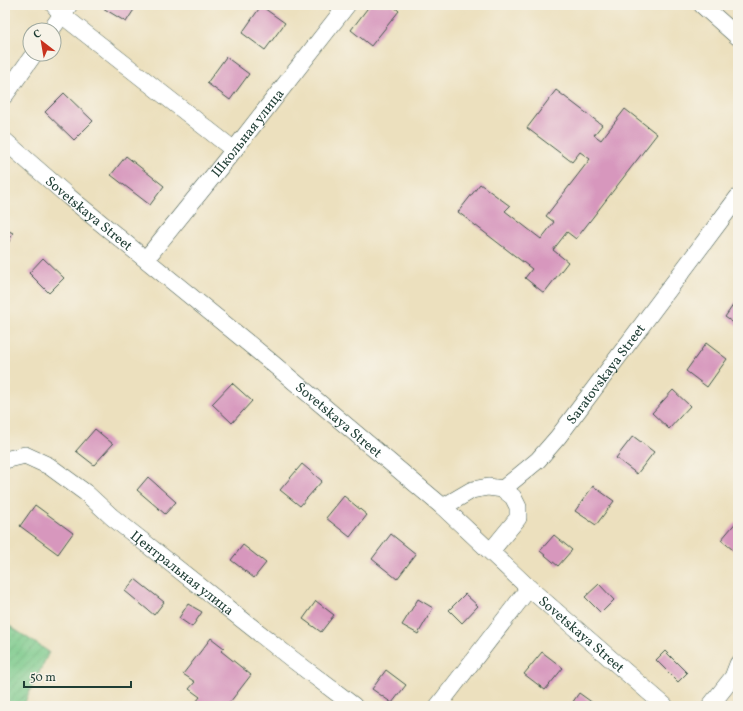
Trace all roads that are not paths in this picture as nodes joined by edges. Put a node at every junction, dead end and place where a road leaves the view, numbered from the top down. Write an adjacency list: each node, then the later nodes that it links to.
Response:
1 (347, 5): 9 (street, Школьная улица)
2 (702, 5): 5 (street)
3 (62, 8): 4 (street); 9 (street)
4 (55, 22)
5 (738, 37)
6 (28, 62): 7 (street)
7 (5, 95)
8 (5, 141): 11 (street, Sovetskaya Street)
9 (234, 150): 11 (street, Школьная улица)
10 (738, 197): 13 (street, Saratovskaya Street)
11 (146, 259): 14 (street, Sovetskaya Street)
12 (5, 460): 18 (street, Центральная улица)
13 (504, 489): 14 (street); 15 (street)
14 (442, 507): 15 (street, Sovetskaya Street)
15 (491, 551): 16 (street, Sovetskaya Street)
16 (529, 588): 19 (street); 20 (street, Sovetskaya Street)
17 (738, 664): 21 (street)
18 (354, 706)
19 (438, 706)
20 (665, 706)
21 (710, 706)

